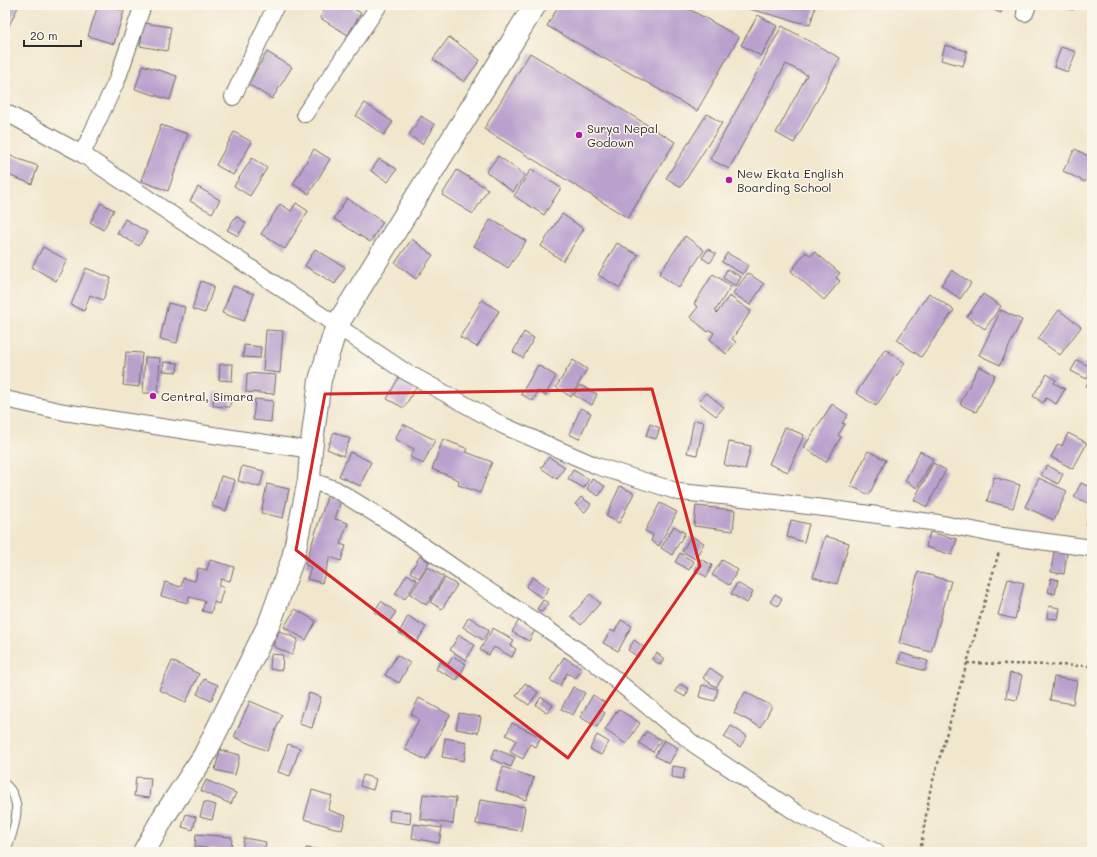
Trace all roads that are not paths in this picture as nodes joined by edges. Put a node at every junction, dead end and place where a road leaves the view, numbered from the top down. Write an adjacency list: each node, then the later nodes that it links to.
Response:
1 (143, 5): 8 (street)
2 (276, 5): 5 (street)
3 (379, 5): 7 (street)
4 (535, 5): 9 (main road)
5 (233, 97)
6 (5, 112): 8 (street)
7 (305, 114)
8 (82, 154): 9 (street)
9 (336, 325): 11 (main road); 13 (street)
10 (5, 398): 11 (street)
11 (311, 450): 12 (main road)
12 (309, 480): 16 (main road); 17 (street)
13 (1092, 548)
14 (5, 784): 15 (lane)
15 (6, 852)
16 (144, 852)
17 (876, 852)

